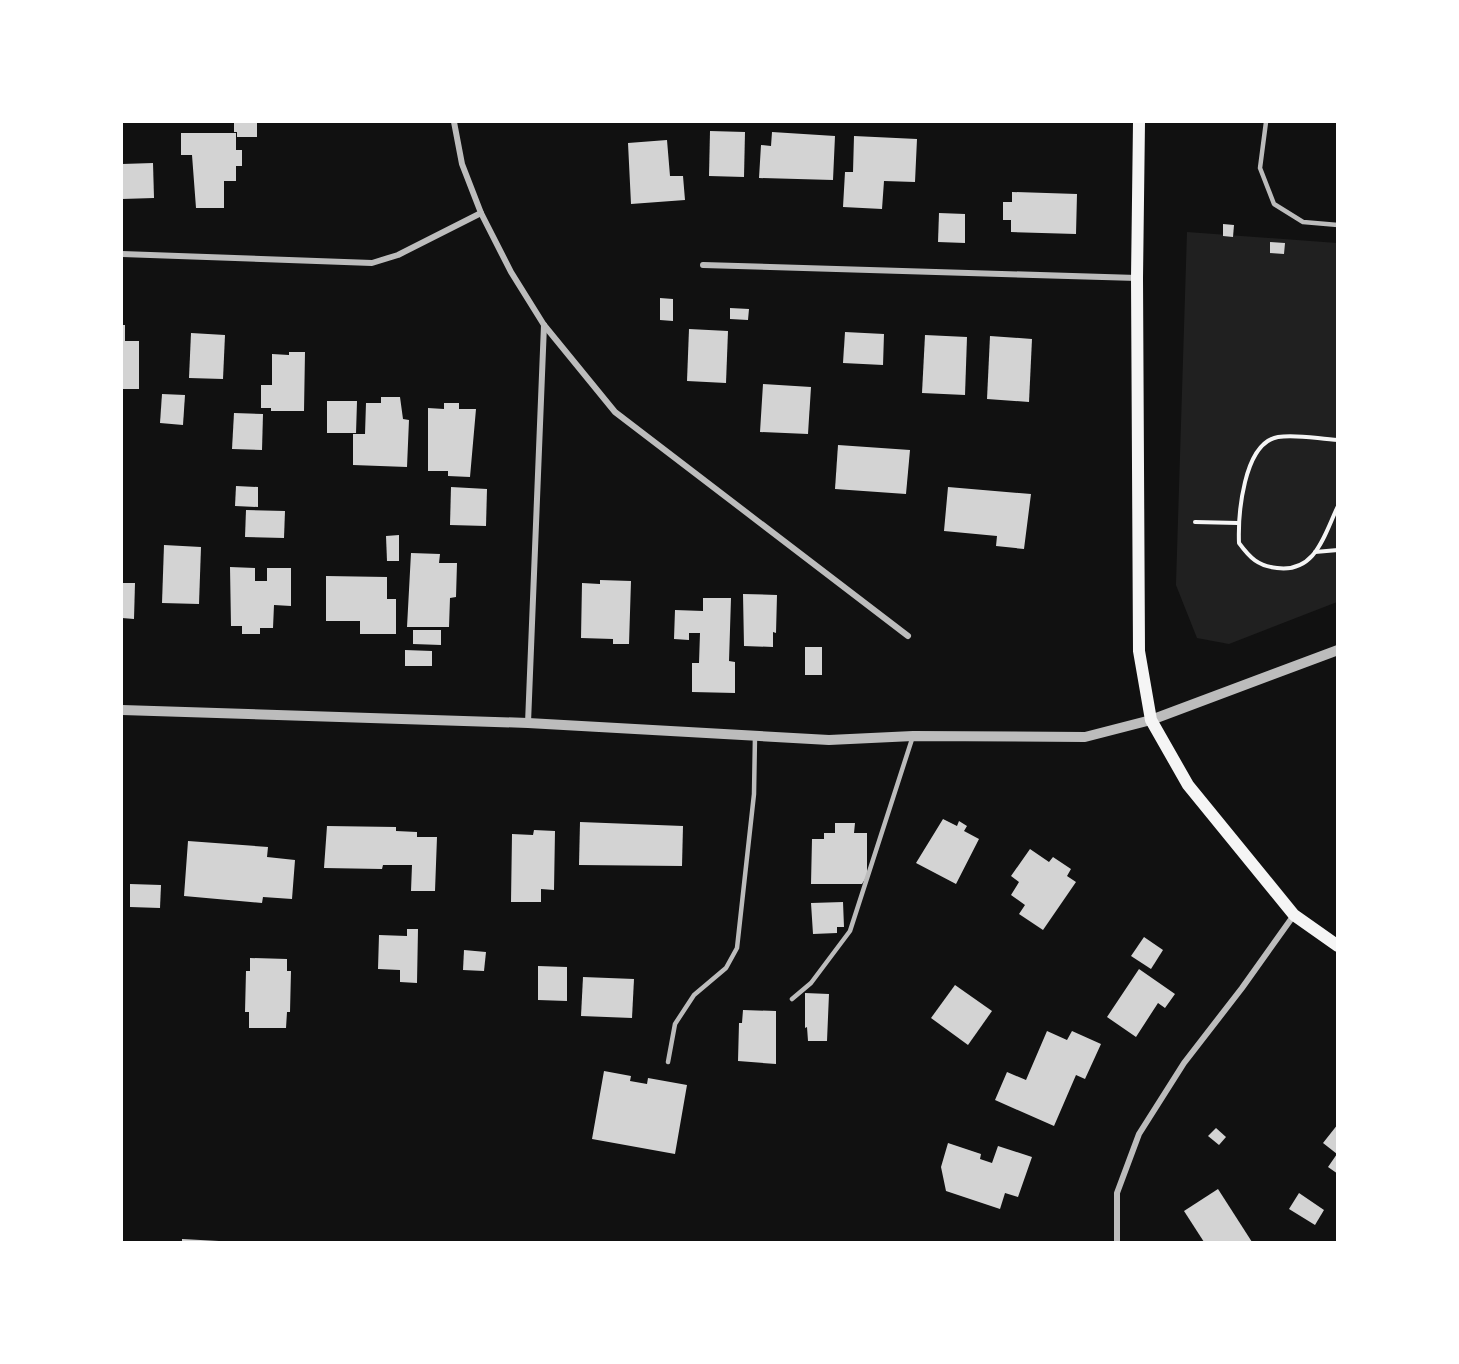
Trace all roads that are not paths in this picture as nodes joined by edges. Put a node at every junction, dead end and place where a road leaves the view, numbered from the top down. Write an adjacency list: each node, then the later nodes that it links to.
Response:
1 (454, 122): 4 (street)
2 (1139, 122): 8 (main road)
3 (1266, 122): 5 (lane)
4 (481, 213): 6 (street); 9 (street)
5 (1338, 225)
6 (122, 254)
7 (703, 265): 8 (street)
8 (1137, 278): 13 (main road)
9 (544, 325): 10 (street); 14 (street)
10 (908, 636)
11 (1338, 650): 13 (street)
12 (122, 710): 14 (street)
13 (1151, 720): 16 (street); 17 (main road)
14 (528, 723): 15 (street)
15 (755, 736): 16 (street); 20 (lane)
16 (913, 736): 19 (lane)
17 (1294, 915): 18 (main road); 21 (street)
18 (1338, 946)
19 (792, 999)
20 (668, 1062)
21 (1117, 1242)

